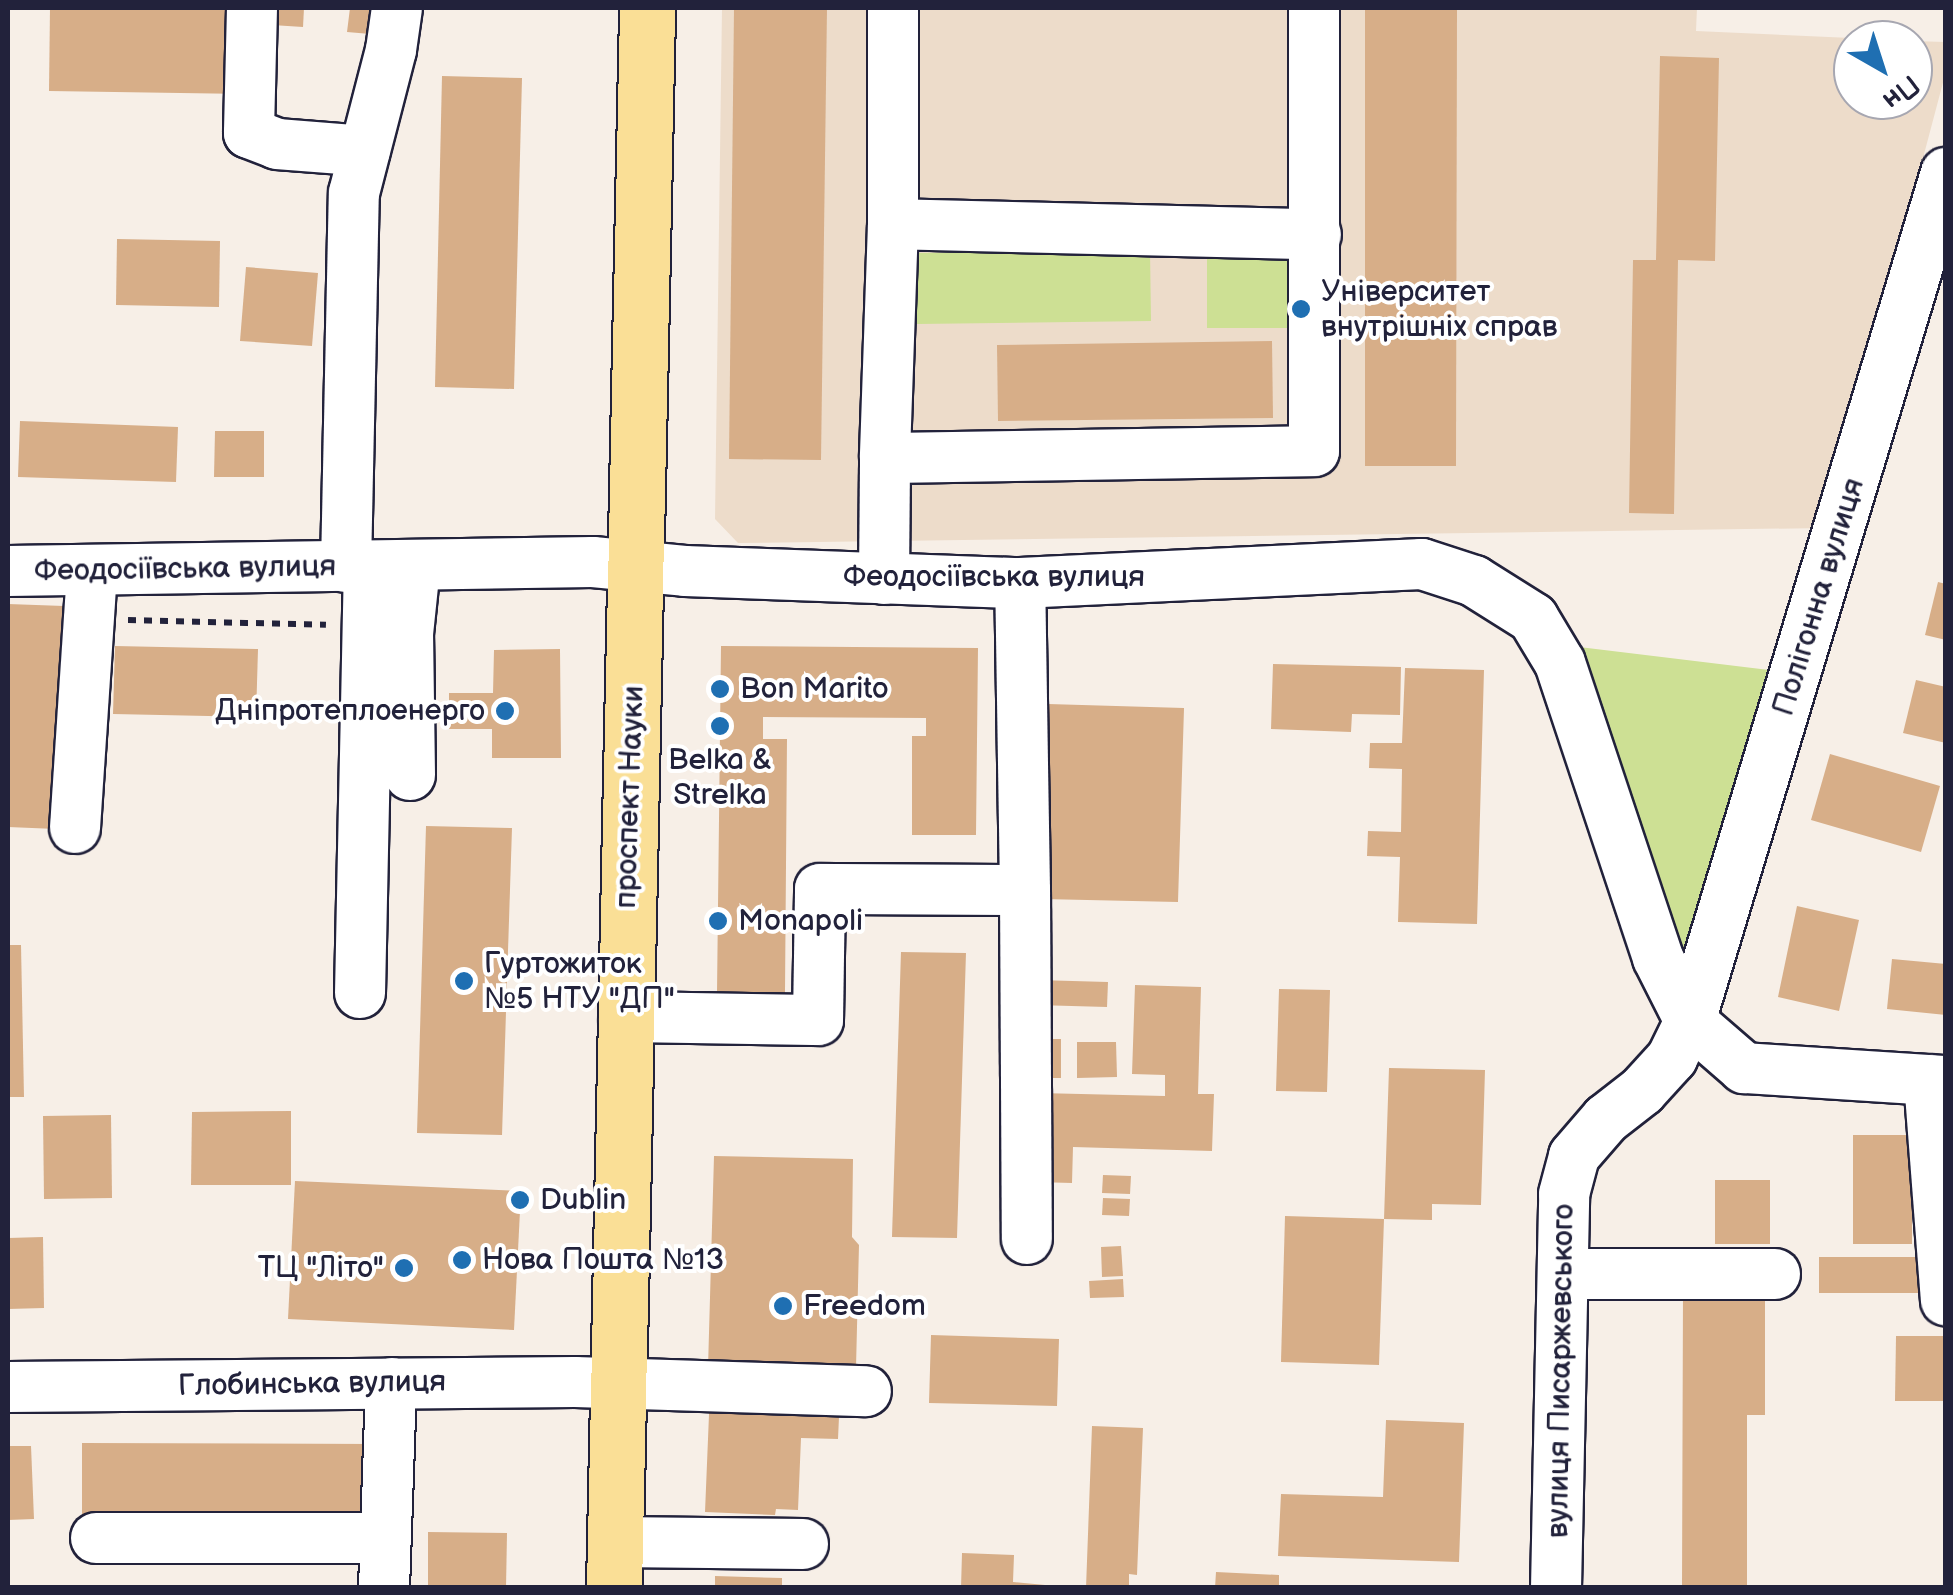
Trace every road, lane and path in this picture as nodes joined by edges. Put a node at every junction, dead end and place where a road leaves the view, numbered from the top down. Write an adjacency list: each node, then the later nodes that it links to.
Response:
1 (252, 8): 6 (street)
2 (397, 8): 6 (street)
3 (647, 8): 13 (main road, проспект Науки)
4 (894, 8): 8 (street)
5 (1314, 8): 10 (street)
6 (365, 151): 12 (street)
7 (1946, 173): 9 (street, Полігонна вулиця)
8 (893, 224): 10 (street); 11 (street)
9 (1939, 231): 24 (street, Полігонна вулиця)
10 (1316, 234): 11 (street)
11 (885, 458): 15 (street)
12 (377, 567): 13 (street, Феодосіївська вулиця); 17 (street, Феодосіївська вулиця); 18 (street); 19 (street)
13 (636, 567): 15 (street, Феодосіївська вулиця); 23 (main road, проспект Науки)
14 (8, 571): 17 (street, Феодосіївська вулиця)
15 (884, 580): 16 (street, Феодосіївська вулиця)
16 (1020, 583): 21 (street); 24 (street, Феодосіївська вулиця)
17 (91, 596): 18 (path); 20 (street)
18 (367, 626): 22 (street)
19 (410, 775)
20 (75, 828)
21 (1024, 890): 23 (street); 26 (street)
22 (360, 993)
23 (624, 1018): 30 (main road, проспект Науки)
24 (1690, 1021): 25 (street); 27 (street, вулиця Писаржевського)
25 (1937, 1080): 29 (street)
26 (1027, 1239)
27 (1563, 1274): 28 (street); 39 (street, вулиця Писаржевського)
28 (1775, 1274)
29 (1946, 1300)
30 (618, 1382): 31 (street, Глобинська вулиця); 33 (street, Глобинська вулиця); 37 (main road, проспект Науки)
31 (391, 1383): 32 (street, Глобинська вулиця); 35 (street)
32 (8, 1387)
33 (866, 1391)
34 (96, 1538): 35 (street)
35 (386, 1538): 38 (street)
36 (803, 1544): 37 (street)
37 (614, 1565)
38 (384, 1588)
39 (1556, 1588)

